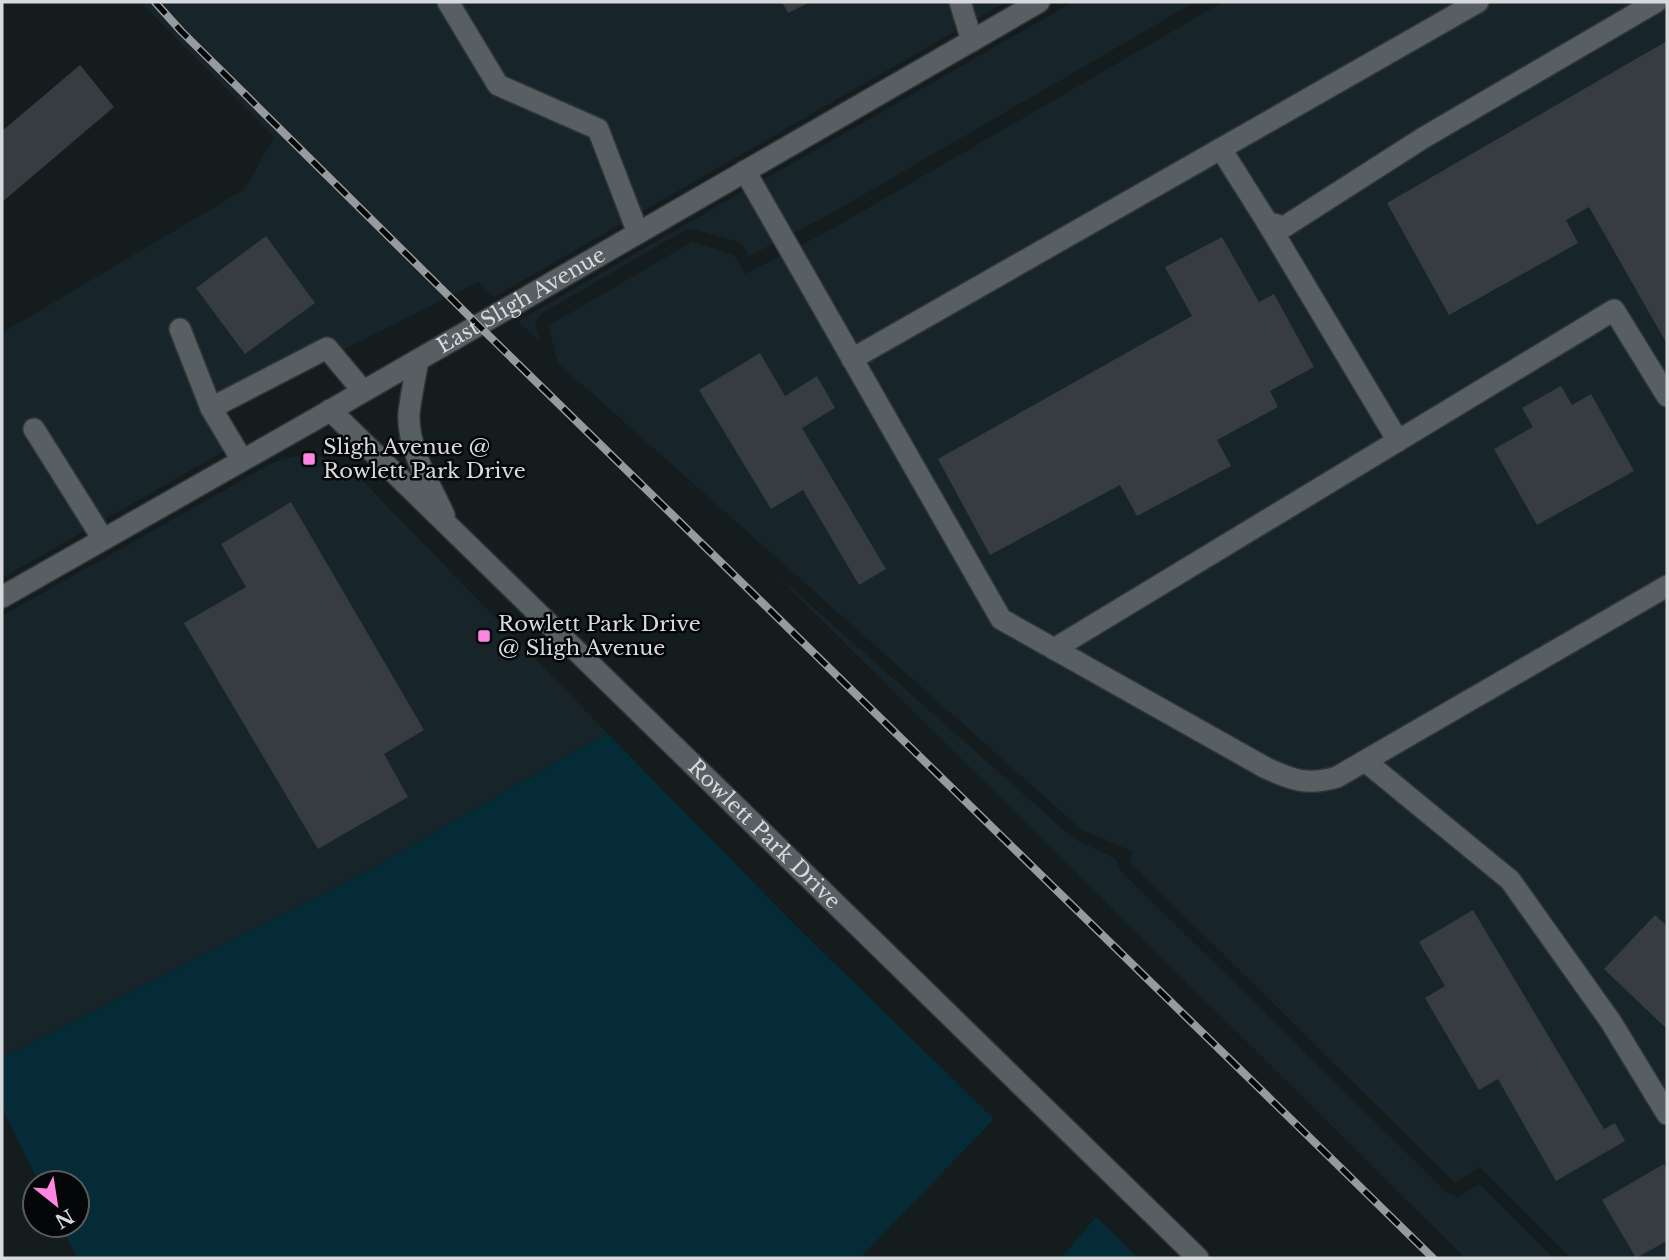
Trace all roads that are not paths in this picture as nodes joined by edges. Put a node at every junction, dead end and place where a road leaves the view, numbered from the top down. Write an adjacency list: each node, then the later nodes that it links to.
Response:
1 (448, 2): 10 (street)
2 (960, 2): 6 (street)
3 (1039, 2): 6 (street, East Sligh Avenue)
4 (1478, 2): 7 (street)
5 (1656, 2): 9 (street)
6 (972, 41): 8 (street, East Sligh Avenue)
7 (1221, 149): 9 (street); 12 (street)
8 (745, 171): 10 (street, East Sligh Avenue); 12 (street)
9 (1267, 222): 19 (street)
10 (638, 233): 13 (street, East Sligh Avenue)
11 (180, 329): 16 (street)
12 (852, 359): 25 (street)
13 (418, 360): 14 (street, East Sligh Avenue); 21 (street)
14 (363, 391): 16 (street); 17 (street, East Sligh Avenue)
15 (1667, 396): 19 (street)
16 (211, 408): 20 (street)
17 (330, 410): 20 (street, East Sligh Avenue); 21 (street, Rowlett Park Drive)
18 (34, 429): 22 (street)
19 (1398, 441): 25 (street)
20 (242, 460): 22 (street, East Sligh Avenue)
21 (449, 527): 28 (street, Rowlett Park Drive)
22 (103, 539): 24 (street, East Sligh Avenue)
23 (1667, 586): 26 (street)
24 (2, 597)
25 (1054, 649): 26 (street)
26 (1365, 761): 27 (street)
27 (1667, 1114)
28 (1198, 1258)

